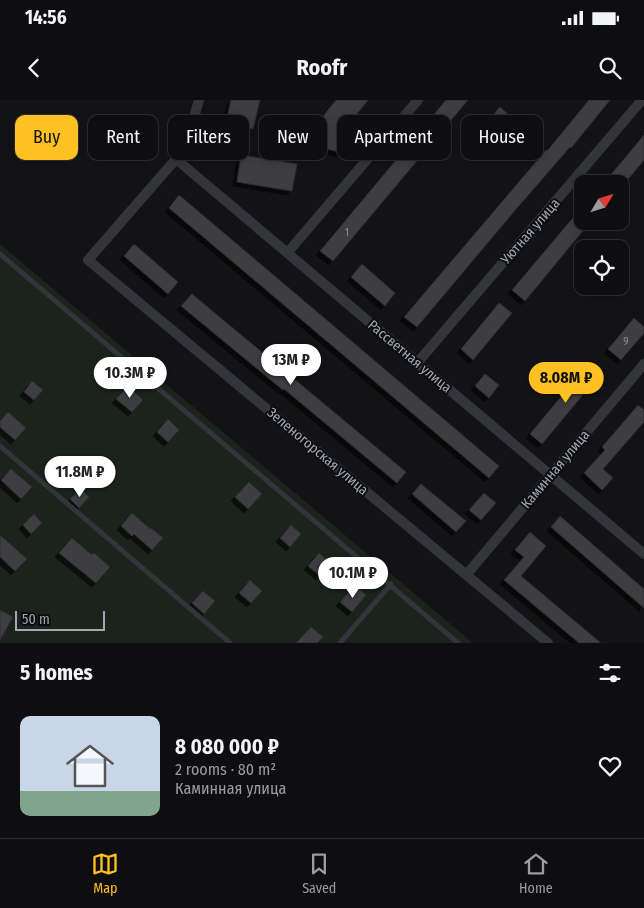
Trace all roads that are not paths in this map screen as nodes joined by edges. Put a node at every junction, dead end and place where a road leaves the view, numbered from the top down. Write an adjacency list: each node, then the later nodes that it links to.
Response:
1 (199, 100): 4 (street)
2 (418, 100): 7 (street)
3 (642, 100): 9 (street, Уютная улица)
4 (195, 115)
5 (175, 160): 14 (street, Зеленогорская улица)
6 (177, 160): 7 (street, Рассветная улица)
7 (288, 252): 9 (street, Рассветная улица)
8 (0, 254): 15 (lane)
9 (418, 362): 12 (street, Рассветная улица)
10 (644, 364): 12 (street, Каминная улица)
11 (0, 446): 16 (lane)
12 (551, 474): 13 (street, Рассветная улица); 14 (street, Каминная улица)
13 (644, 554)
14 (467, 574): 19 (street, Зеленогорская улица)
15 (390, 584): 17 (lane); 18 (lane)
16 (230, 643)
17 (340, 643)
18 (458, 643)
19 (548, 643)

